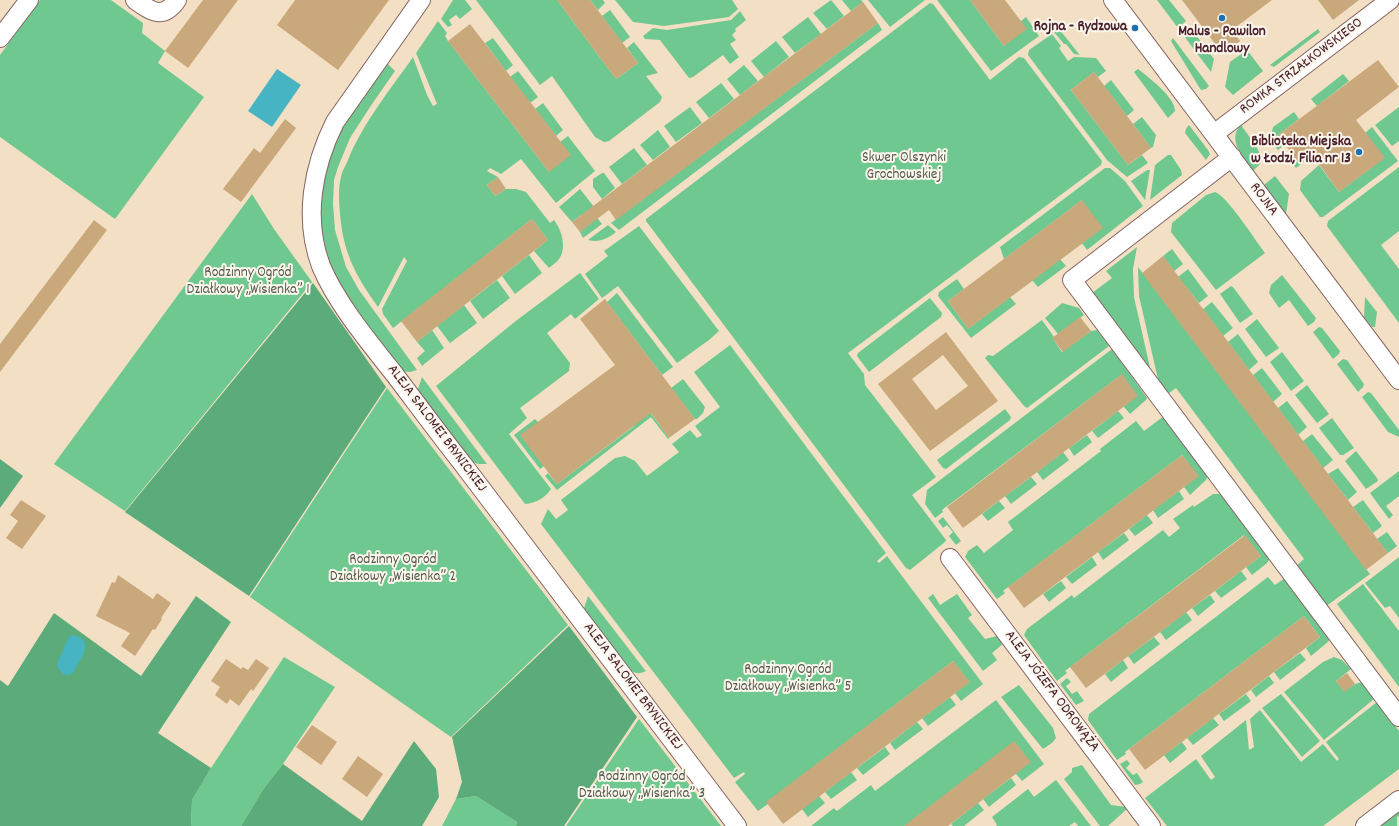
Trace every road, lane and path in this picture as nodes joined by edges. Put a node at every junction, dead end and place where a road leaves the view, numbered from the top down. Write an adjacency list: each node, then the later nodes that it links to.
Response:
1 (28, 0): 7 (street)
2 (135, 0): 3 (street)
3 (177, 0)
4 (421, 0): 14 (street, ALEJA SALOMEI BRYNICKIEJ)
5 (1113, 0): 8 (street, ROJNA)
6 (1390, 0): 8 (street, ROMKA STRZAŁKOWSKIEGO)
7 (0, 38)
8 (1214, 134): 9 (street, ROJNA)
9 (1232, 157): 10 (street, ROJNA); 12 (street)
10 (1399, 380)
11 (950, 558): 15 (street, ALEJA JÓZEFA ODROWĄŻA)
12 (1399, 717)
13 (1399, 800): 16 (street)
14 (737, 826)
15 (1151, 826)
16 (1365, 826)

